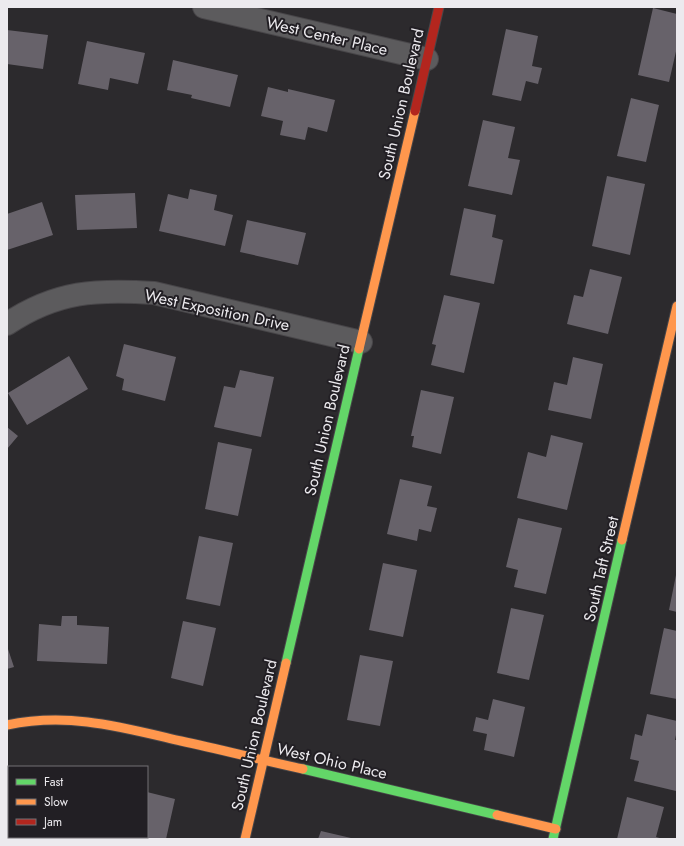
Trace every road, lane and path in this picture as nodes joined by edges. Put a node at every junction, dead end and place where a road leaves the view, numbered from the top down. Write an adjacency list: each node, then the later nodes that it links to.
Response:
1 (204, 7): 3 (street, West Center Place)
2 (439, 7): 3 (street, South Union Boulevard)
3 (427, 59): 6 (street, South Union Boulevard)
4 (677, 306): 9 (street, South Taft Street)
5 (7, 324): 6 (street, West Exposition Drive)
6 (361, 342): 8 (street, South Union Boulevard)
7 (7, 725): 8 (street, West Ohio Place)
8 (263, 761): 9 (street, West Ohio Place); 10 (street, South Union Boulevard)
9 (556, 829): 11 (street, South Taft Street)
10 (245, 839)
11 (553, 839)

